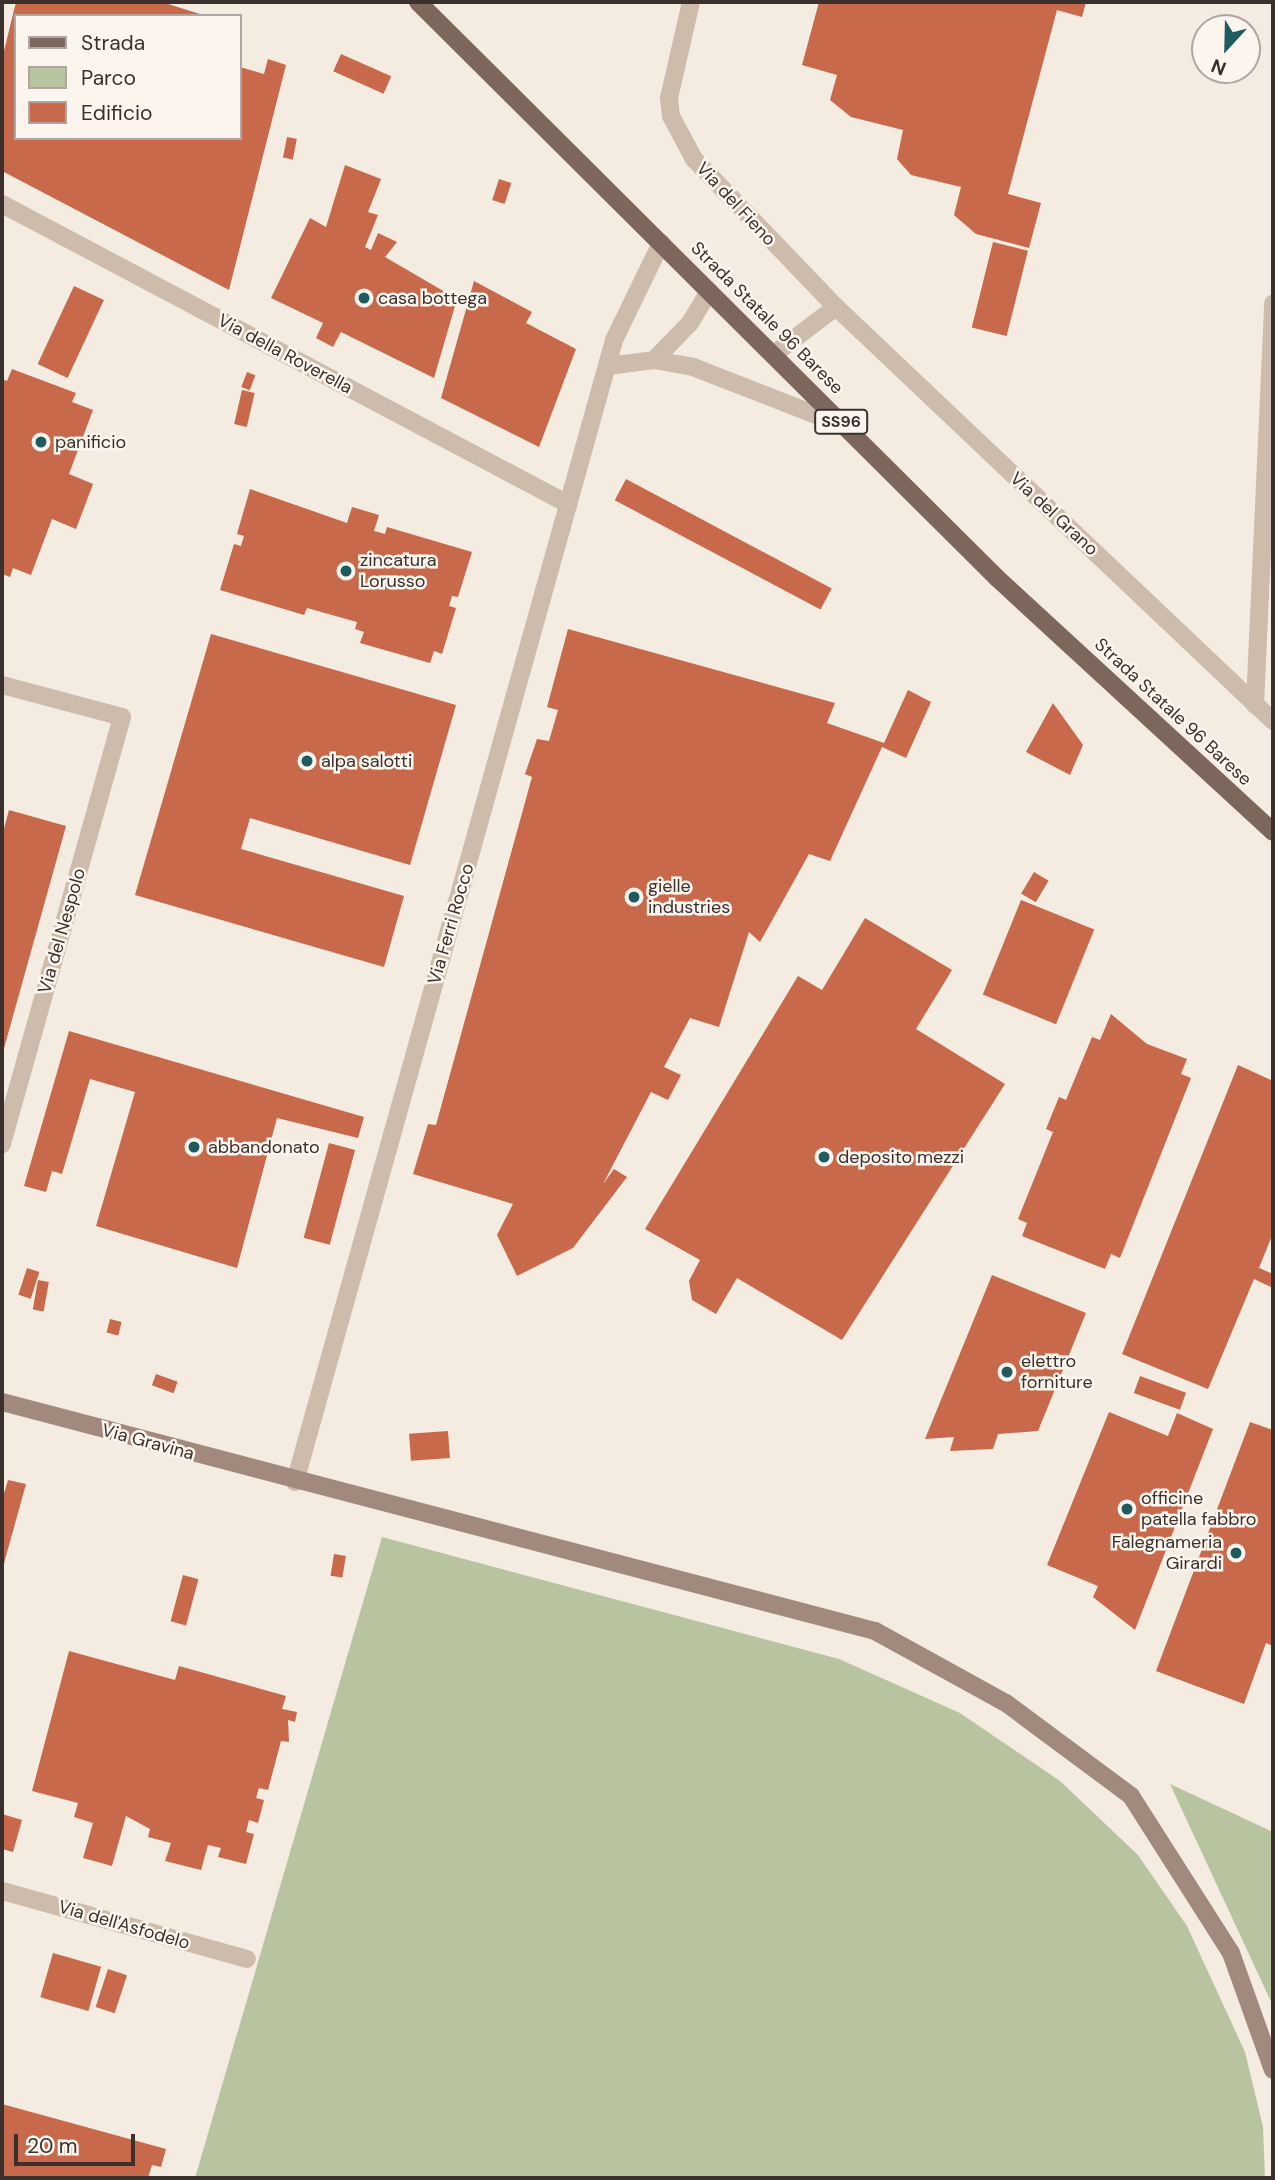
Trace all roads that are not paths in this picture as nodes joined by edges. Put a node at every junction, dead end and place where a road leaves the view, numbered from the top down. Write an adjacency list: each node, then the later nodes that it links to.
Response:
1 (418, 2): 4 (main road, Strada Statale 96 Barese / SS96)
2 (691, 2): 7 (street, Via del Fieno)
3 (2, 204): 12 (street, Via della Roverella)
4 (661, 243): 5 (main road, Strada Statale 96 Barese / SS96); 10 (street, Via Ferri Rocco)
5 (709, 290): 8 (main road, Strada Statale 96 Barese / SS96); 9 (street)
6 (1273, 303): 13 (street)
7 (836, 307): 8 (street); 15 (street, Via del Grano)
8 (774, 354): 11 (main road, Strada Statale 96 Barese / SS96)
9 (654, 359): 10 (street); 11 (street)
10 (608, 366): 12 (street, Via Ferri Rocco)
11 (847, 428): 17 (main road, Strada Statale 96 Barese / SS96)
12 (568, 504): 20 (street, Via Ferri Rocco)
13 (1269, 532): 15 (street)
14 (2, 685): 18 (street, Via del Nespolo)
15 (1255, 705): 16 (street, Via del Grano)
16 (1273, 721)
17 (1273, 832)
18 (2, 1144)
19 (2, 1402): 20 (main road, Via Gravina)
20 (295, 1482): 23 (main road, Via Gravina)
21 (2, 1891): 22 (street, Via dell'Asfodelo)
22 (247, 1959)
23 (1273, 2070)

